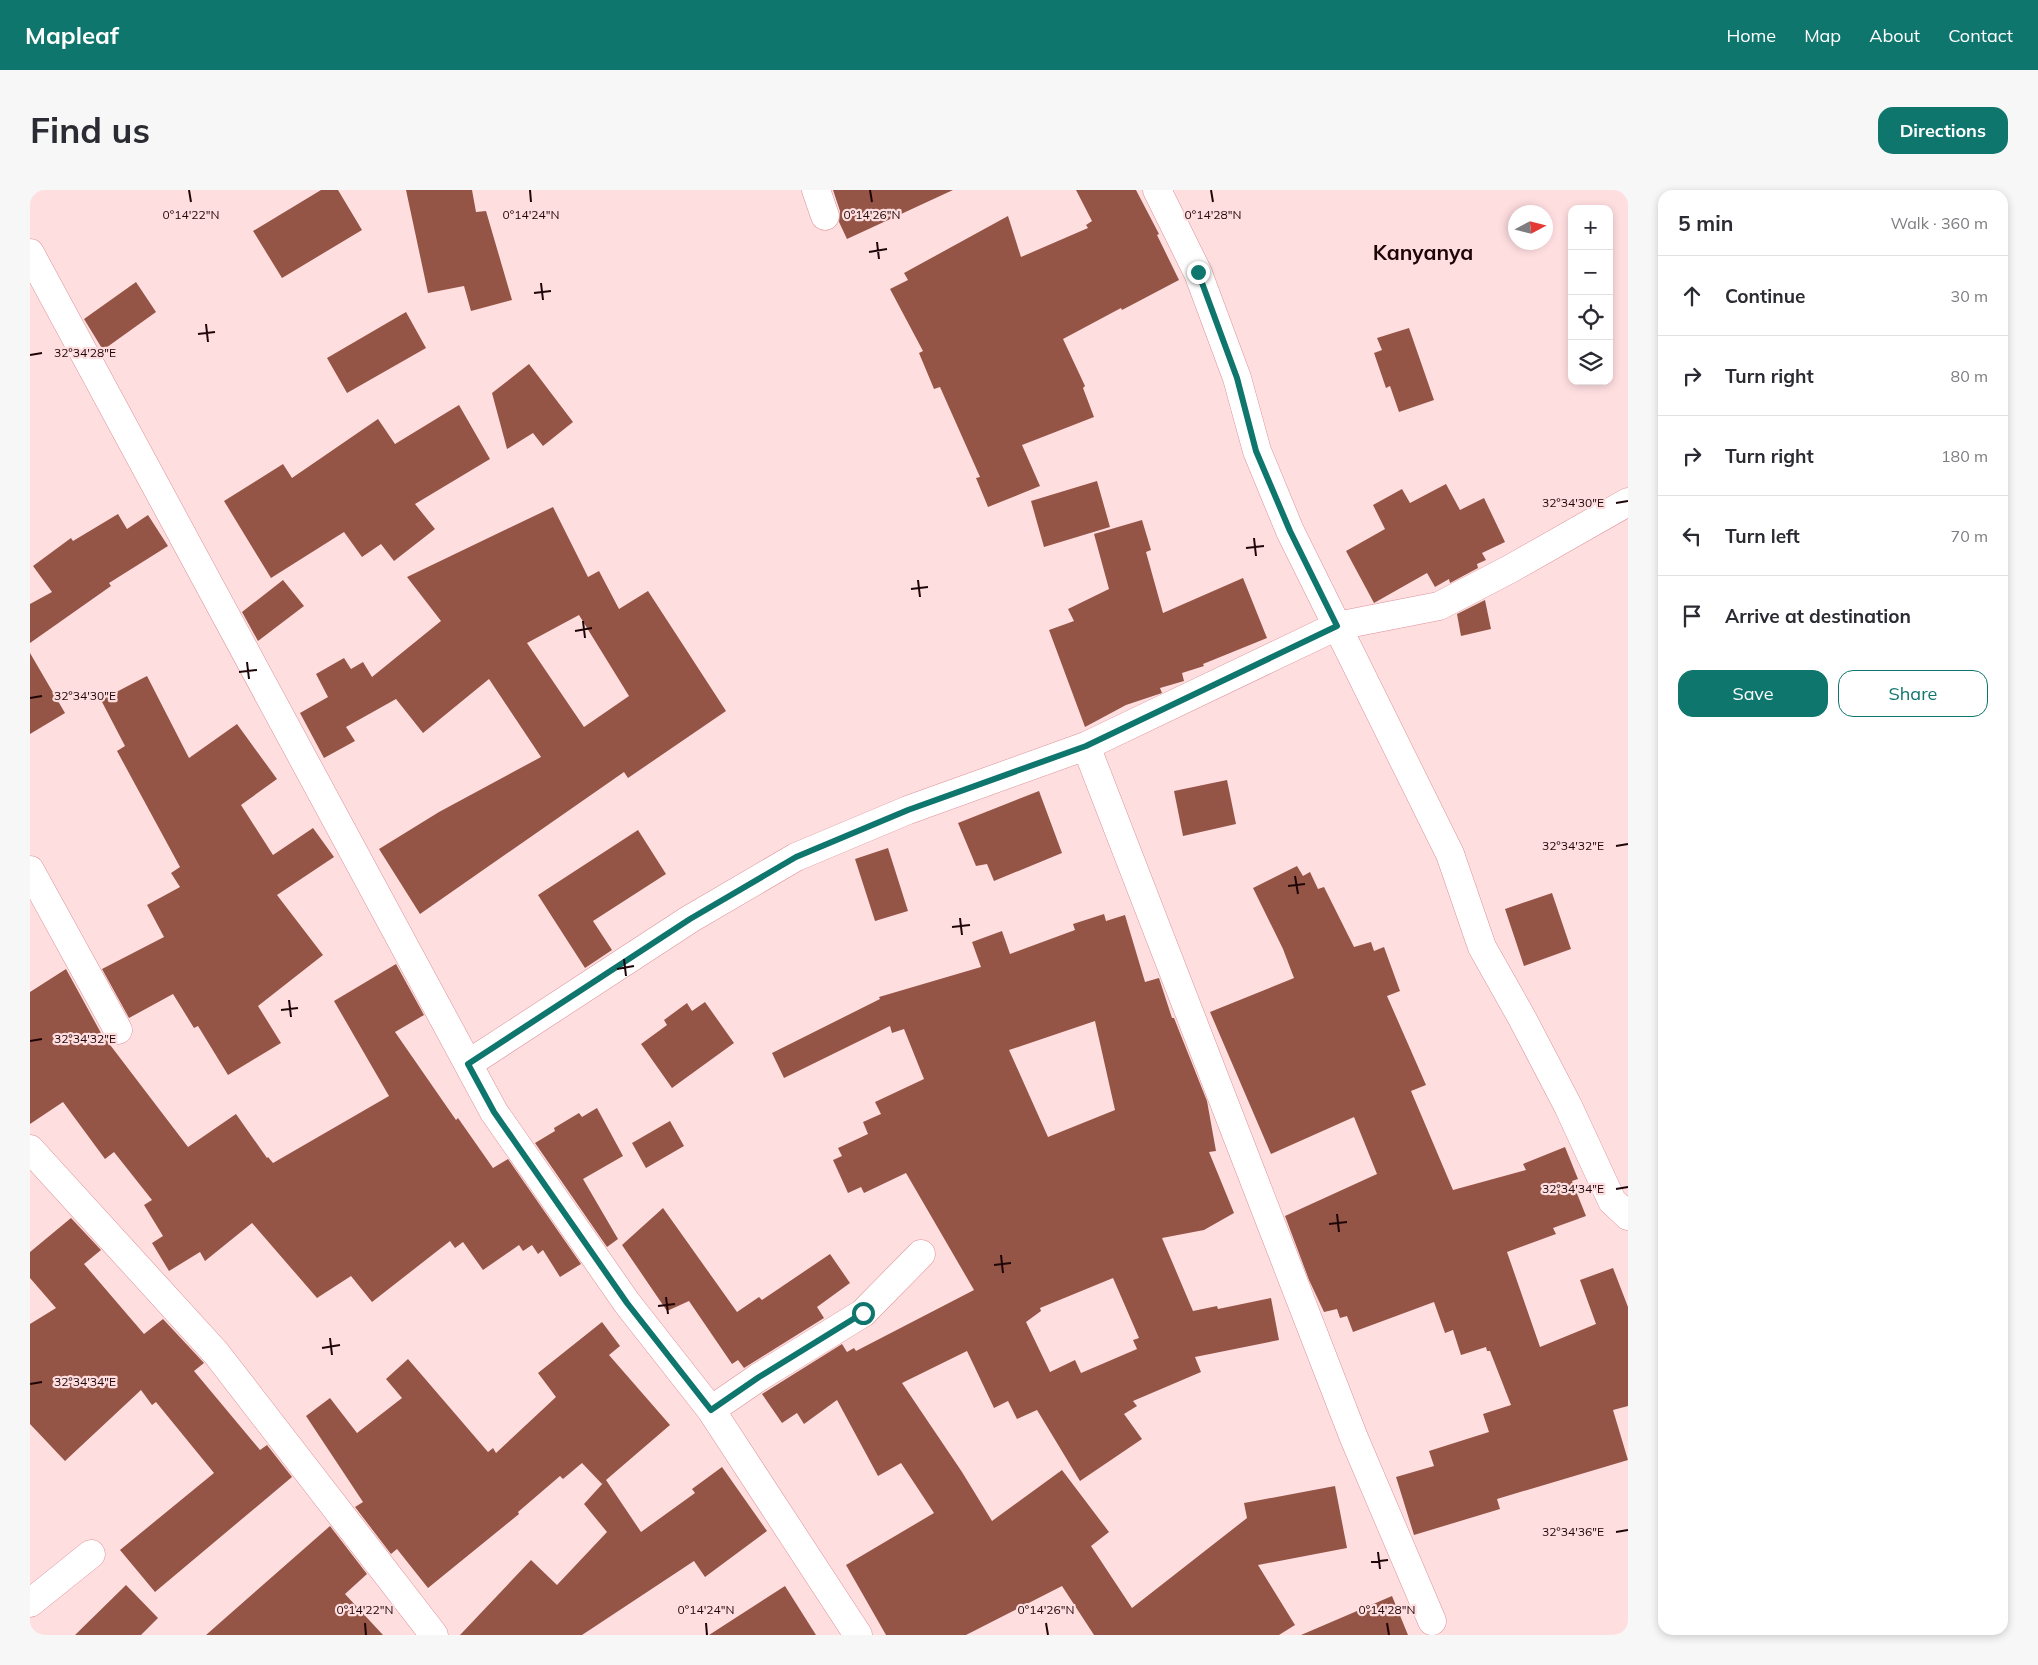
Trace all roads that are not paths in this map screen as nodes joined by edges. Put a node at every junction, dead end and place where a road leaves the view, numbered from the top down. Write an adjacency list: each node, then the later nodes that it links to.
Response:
1 (816, 190): 3 (street)
2 (1157, 190): 6 (street)
3 (825, 216)
4 (30, 253): 10 (street)
5 (1628, 502): 6 (street)
6 (1337, 626): 7 (street); 12 (street)
7 (1086, 746): 10 (street); 17 (street)
8 (30, 870): 9 (street)
9 (118, 1030)
10 (468, 1064): 14 (street)
11 (30, 1149): 18 (street)
12 (1628, 1216)
13 (921, 1254): 14 (street)
14 (711, 1410): 19 (street)
15 (91, 1554): 16 (street)
16 (30, 1603)
17 (1432, 1621)
18 (434, 1635)
19 (858, 1635)

